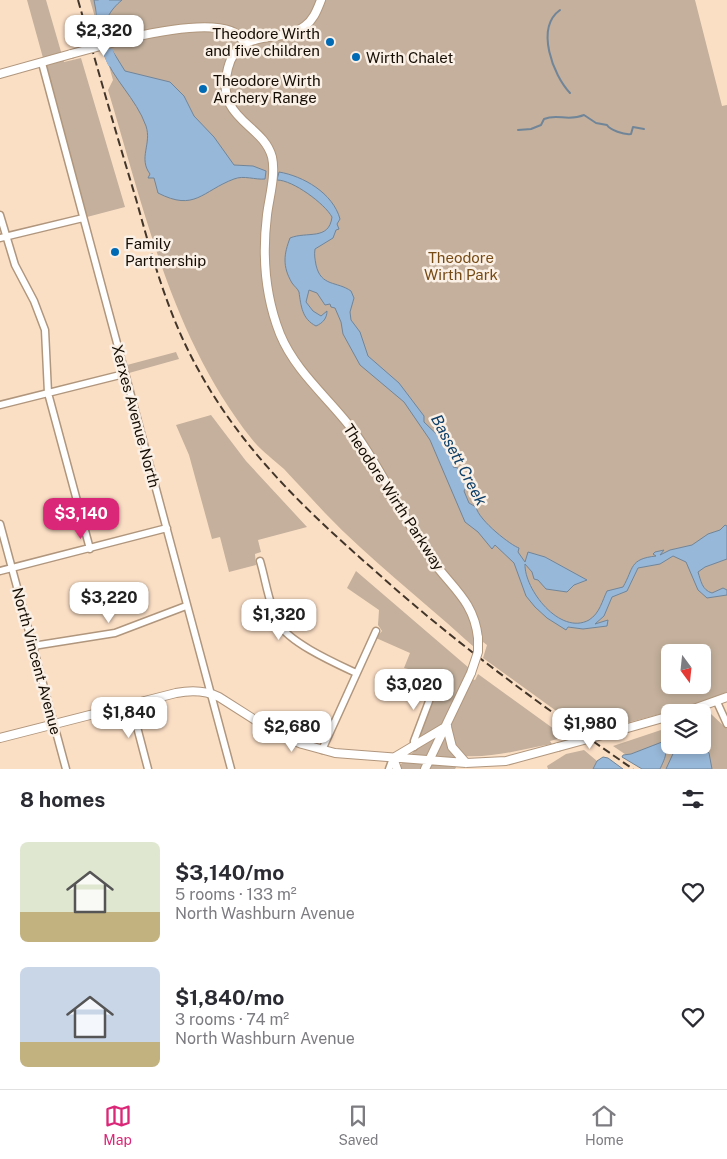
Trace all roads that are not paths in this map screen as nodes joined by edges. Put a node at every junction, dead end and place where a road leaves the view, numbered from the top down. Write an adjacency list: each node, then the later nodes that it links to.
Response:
1 (321, 0): 2 (street)
2 (245, 43): 3 (street, bridge); 30 (street, Theodore Wirth Parkway, bridge)
3 (42, 63): 4 (street); 6 (street, Xerxes Avenue North)
4 (0, 74)
5 (0, 215): 7 (street)
6 (83, 218): 7 (street); 8 (street, Xerxes Avenue North)
7 (3, 237): 9 (street)
8 (124, 374): 9 (street); 12 (street, Xerxes Avenue North)
9 (48, 394): 10 (street); 13 (street)
10 (0, 406)
11 (0, 524): 15 (street, North Vincent Avenue)
12 (167, 528): 13 (street); 17 (street, Xerxes Avenue North)
13 (90, 549): 15 (street)
14 (260, 561): 20 (street)
15 (12, 568): 16 (street); 19 (street, North Vincent Avenue)
16 (0, 571)
17 (186, 606): 19 (street); 22 (street, Xerxes Avenue North)
18 (376, 631): 20 (street)
19 (33, 646): 28 (street, North Vincent Avenue)
20 (356, 673): 33 (street)
21 (437, 680): 32 (street)
22 (209, 692): 25 (street); 33 (street); 39 (street, Xerxes Avenue North)
23 (727, 697): 24 (street)
24 (716, 702): 26 (street); 29 (street)
25 (131, 704): 28 (street); 38 (street)
26 (710, 704)
27 (661, 719): 36 (street, bridge)
28 (54, 724): 31 (street); 37 (street, North Vincent Avenue)
29 (727, 724)
30 (447, 725): 32 (street); 35 (street, Theodore Wirth Parkway); 36 (street)
31 (0, 738)
32 (414, 747): 34 (street)
33 (322, 750): 34 (street)
34 (393, 758): 35 (street); 40 (street); 41 (street)
35 (431, 760): 36 (street); 42 (street, Theodore Wirth Parkway)
36 (466, 763): 43 (street)
37 (66, 769)
38 (148, 769)
39 (231, 769)
40 (389, 769)
41 (397, 769)
42 (425, 769)
43 (453, 769)

